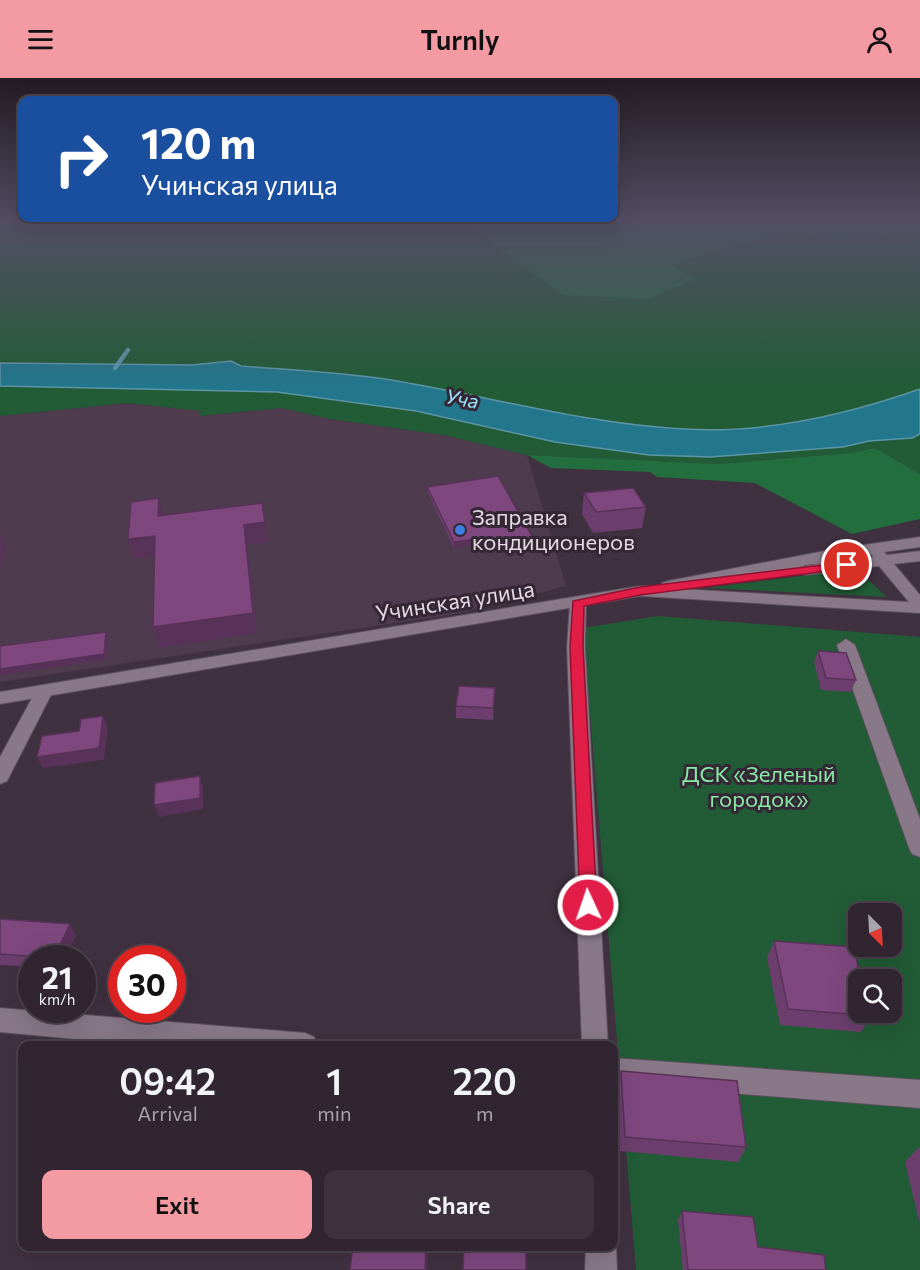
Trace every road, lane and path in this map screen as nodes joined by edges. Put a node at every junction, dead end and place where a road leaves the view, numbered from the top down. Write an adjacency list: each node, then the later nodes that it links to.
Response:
1 (920, 542): 2 (street)
2 (880, 554): 3 (street); 4 (street); 5 (street)
3 (920, 556)
4 (640, 591): 6 (street, Учинская улица); 7 (street, Учинская улица)
5 (920, 602)
6 (578, 603): 9 (street, Учинская улица); 15 (street)
7 (920, 608)
8 (846, 645): 12 (street)
9 (44, 691): 10 (street, Учинская улица); 11 (street)
10 (0, 698)
11 (0, 776)
12 (920, 848)
13 (0, 1020): 14 (street)
14 (246, 1041)
15 (595, 1041)
16 (618, 1071): 17 (street)
17 (920, 1094)
18 (600, 1251): 19 (street)
19 (601, 1270)

